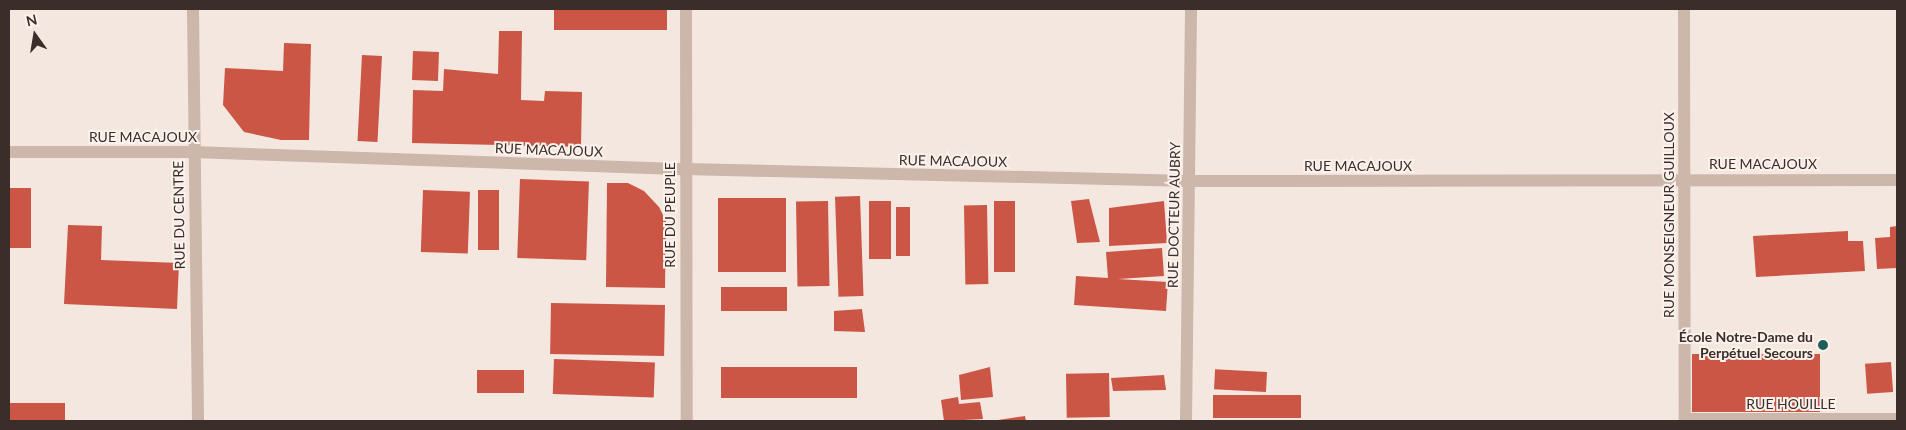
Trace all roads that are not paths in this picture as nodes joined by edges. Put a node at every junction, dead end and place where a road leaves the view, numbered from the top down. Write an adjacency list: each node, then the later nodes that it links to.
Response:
1 (193, 9): 6 (street, RUE DU CENTRE)
2 (686, 9): 7 (street, RUE DU PEUPLE)
3 (1191, 9): 10 (street, RUE DOCTEUR AUBRY)
4 (1684, 9): 8 (street, RUE MONSEIGNEUR GUILLOUX)
5 (9, 152): 6 (street, RUE MACAJOUX)
6 (193, 152): 7 (street, RUE MACAJOUX); 13 (street, RUE DU CENTRE)
7 (685, 169): 10 (street, RUE MACAJOUX); 14 (street, RUE DU PEUPLE)
8 (1683, 179): 9 (street, RUE MACAJOUX); 10 (street, RUE MACAJOUX); 12 (street, RUE MONSEIGNEUR GUILLOUX)
9 (1897, 180)
10 (1190, 181): 15 (street, RUE DOCTEUR AUBRY)
11 (1897, 419): 12 (street, RUE HOUILLE)
12 (1685, 420)
13 (198, 421)
14 (687, 421)
15 (1186, 421)

